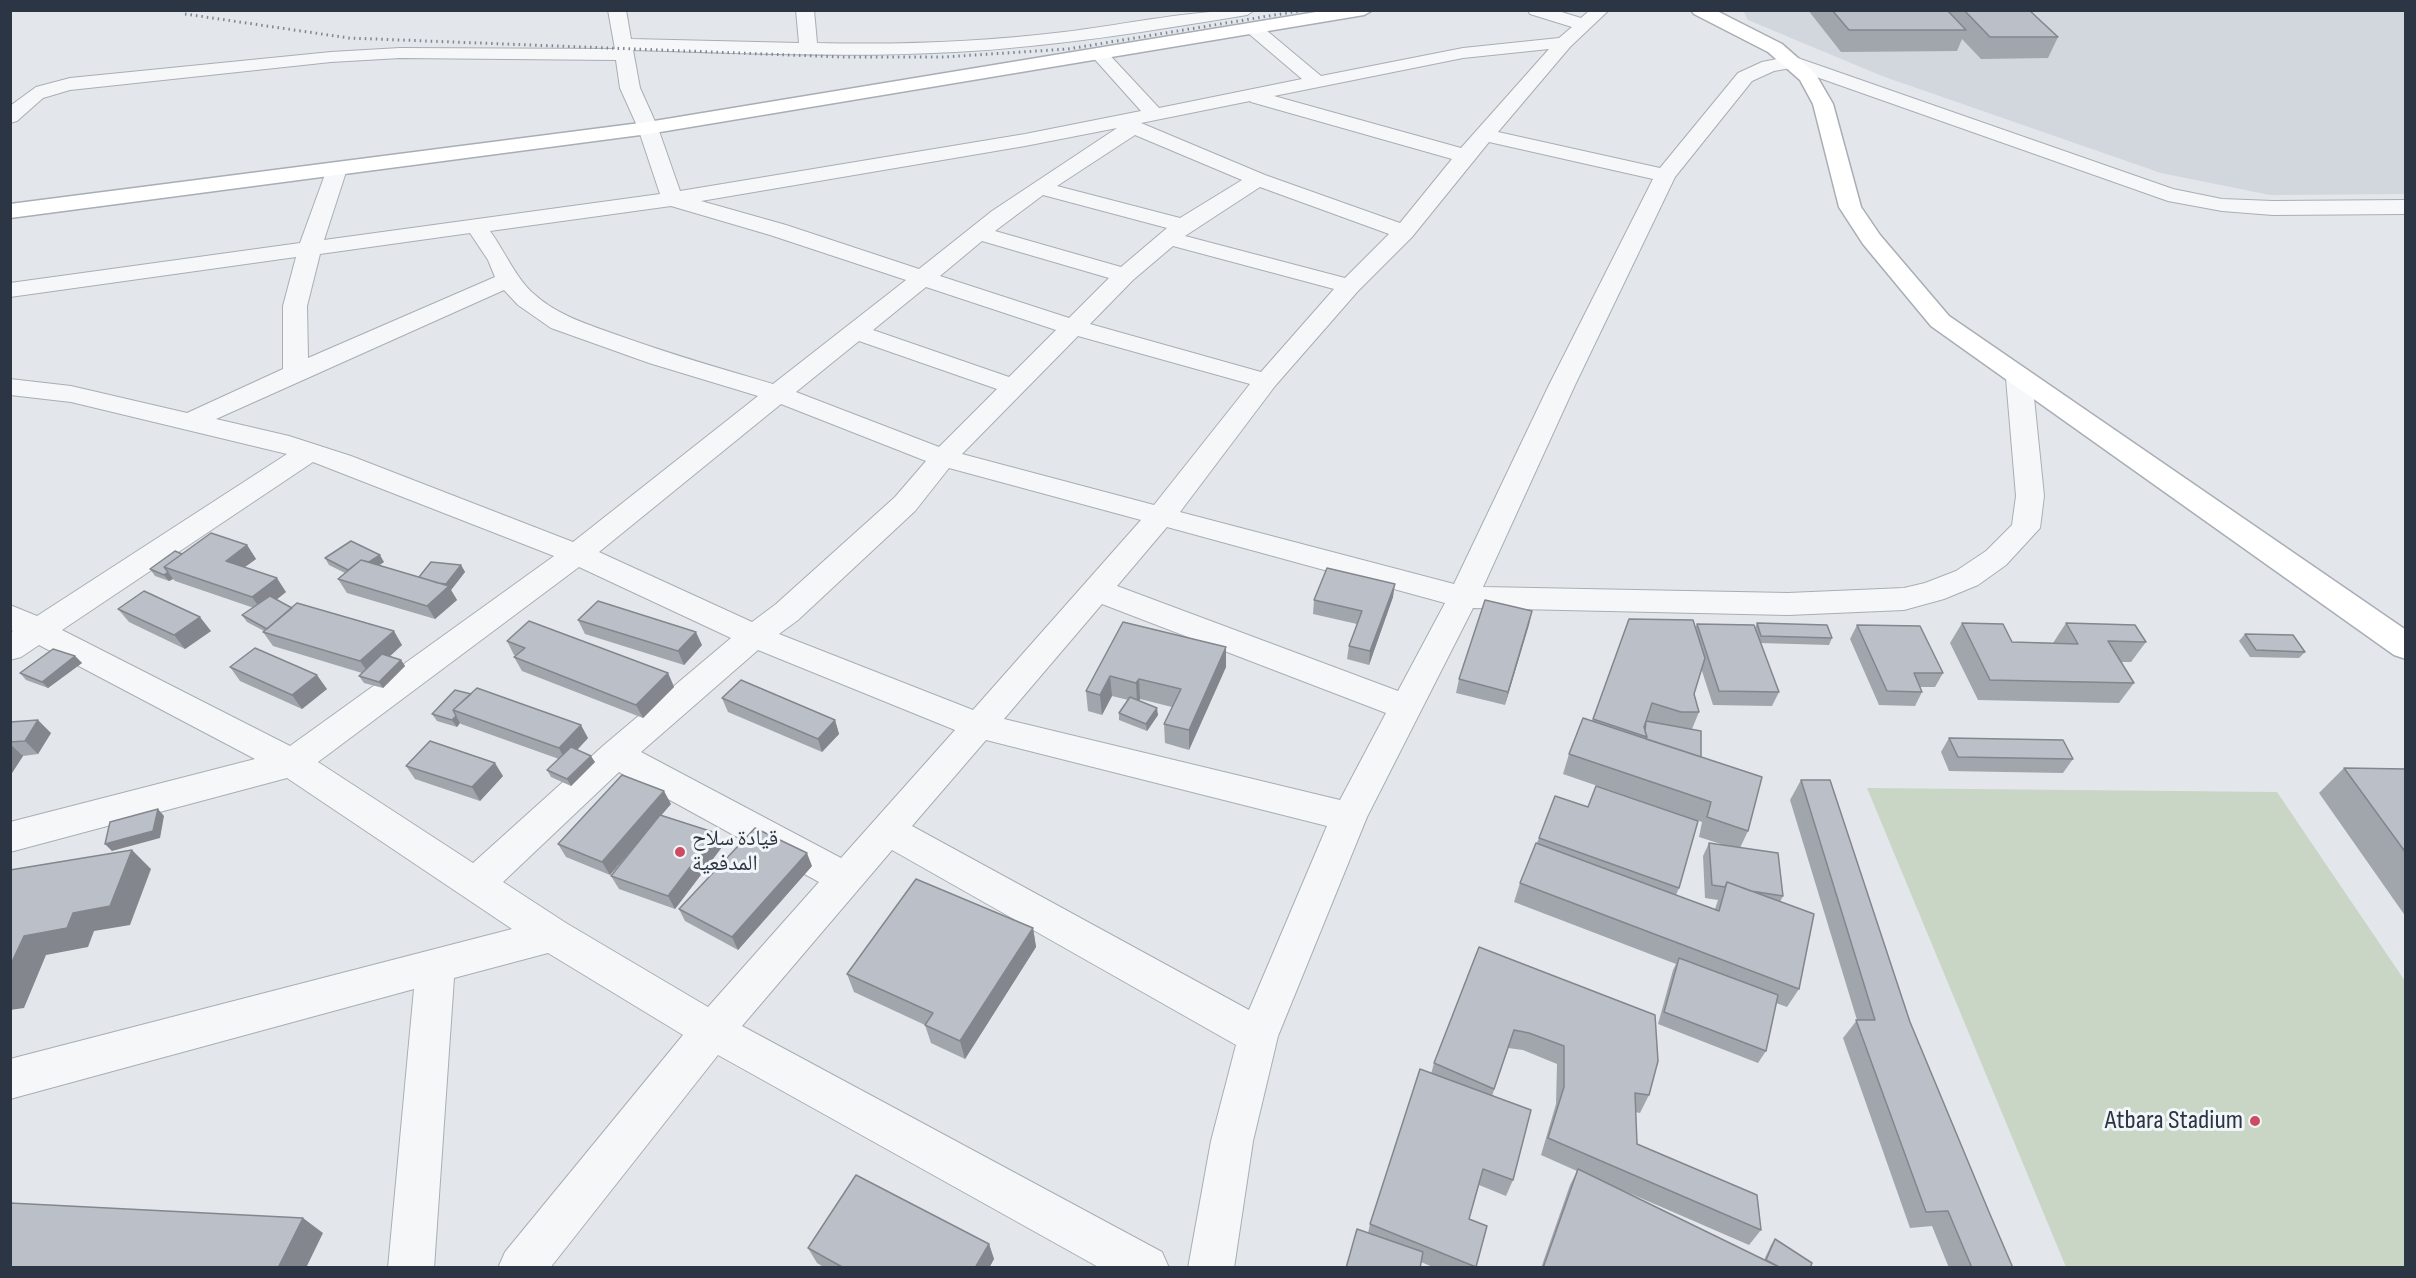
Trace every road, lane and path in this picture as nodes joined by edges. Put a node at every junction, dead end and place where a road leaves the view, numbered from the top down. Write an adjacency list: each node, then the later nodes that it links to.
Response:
1 (617, 10): 9 (street)
2 (806, 10): 8 (street)
3 (1364, 10): 6 (street)
4 (1536, 10): 7 (street)
5 (1701, 11): 11 (street)
6 (1250, 20): 8 (street); 10 (street); 12 (street)
7 (1583, 26): 12 (street); 17 (street)
8 (808, 49): 9 (street)
9 (623, 50): 14 (street); 16 (street)
10 (1099, 54): 15 (street); 16 (street)
11 (1792, 62): 20 (street); 24 (street); 39 (street)
12 (1317, 82): 13 (street)
13 (1253, 96): 15 (street); 18 (street)
14 (10, 117)
15 (1136, 121): 21 (street); 22 (street); 23 (street)
16 (648, 128): 19 (street); 23 (street)
17 (1485, 135): 18 (street); 20 (street)
18 (1465, 156): 28 (street)
19 (337, 169): 25 (street); 30 (street)
20 (1665, 175): 50 (street)
21 (1258, 179): 27 (street); 28 (street)
22 (1040, 188): 27 (street); 29 (street)
23 (672, 199): 26 (street); 32 (street)
24 (2406, 207)
25 (10, 211)
26 (476, 226): 30 (street); 33 (street)
27 (1175, 232): 31 (street); 34 (street)
28 (1404, 232): 34 (street)
29 (978, 233): 31 (street); 32 (street)
30 (310, 248): 35 (street); 38 (street)
31 (1125, 275): 36 (street)
32 (922, 279): 36 (street); 37 (street)
33 (508, 280): 38 (street); 43 (street)
34 (1350, 286): 40 (street)
35 (10, 290)
36 (1072, 327): 40 (street); 41 (street)
37 (856, 332): 41 (street); 43 (street)
38 (296, 374): 44 (street)
39 (2019, 378): 50 (street); 53 (street)
40 (1266, 381): 47 (street)
41 (1012, 386): 46 (street)
42 (10, 387): 44 (street)
43 (778, 394): 46 (street); 48 (street)
44 (191, 421): 45 (street)
45 (309, 452): 48 (street); 51 (street)
46 (943, 458): 47 (street); 52 (street)
47 (1162, 515): 49 (street); 50 (street)
48 (577, 554): 52 (street); 57 (street)
49 (1096, 590): 54 (street); 55 (street)
50 (1463, 597): 54 (street)
51 (20, 632): 57 (street)
52 (754, 636): 55 (street); 56 (street)
53 (2406, 647)
54 (1406, 707): 58 (street)
55 (977, 725): 58 (street); 59 (street)
56 (616, 754): 61 (street); 62 (street)
57 (292, 764): 60 (street); 62 (street)
58 (1349, 817): 66 (street)
59 (888, 830): 61 (street); 66 (street)
60 (10, 837)
61 (846, 879): 65 (street)
62 (476, 884): 63 (street)
63 (552, 935): 64 (street); 65 (street)
64 (435, 967): 67 (street); 68 (street)
65 (712, 1031): 69 (street); 70 (street)
66 (1258, 1036): 71 (street)
67 (10, 1079)
68 (411, 1268)
69 (521, 1268)
70 (1146, 1268)
71 (1211, 1268)

